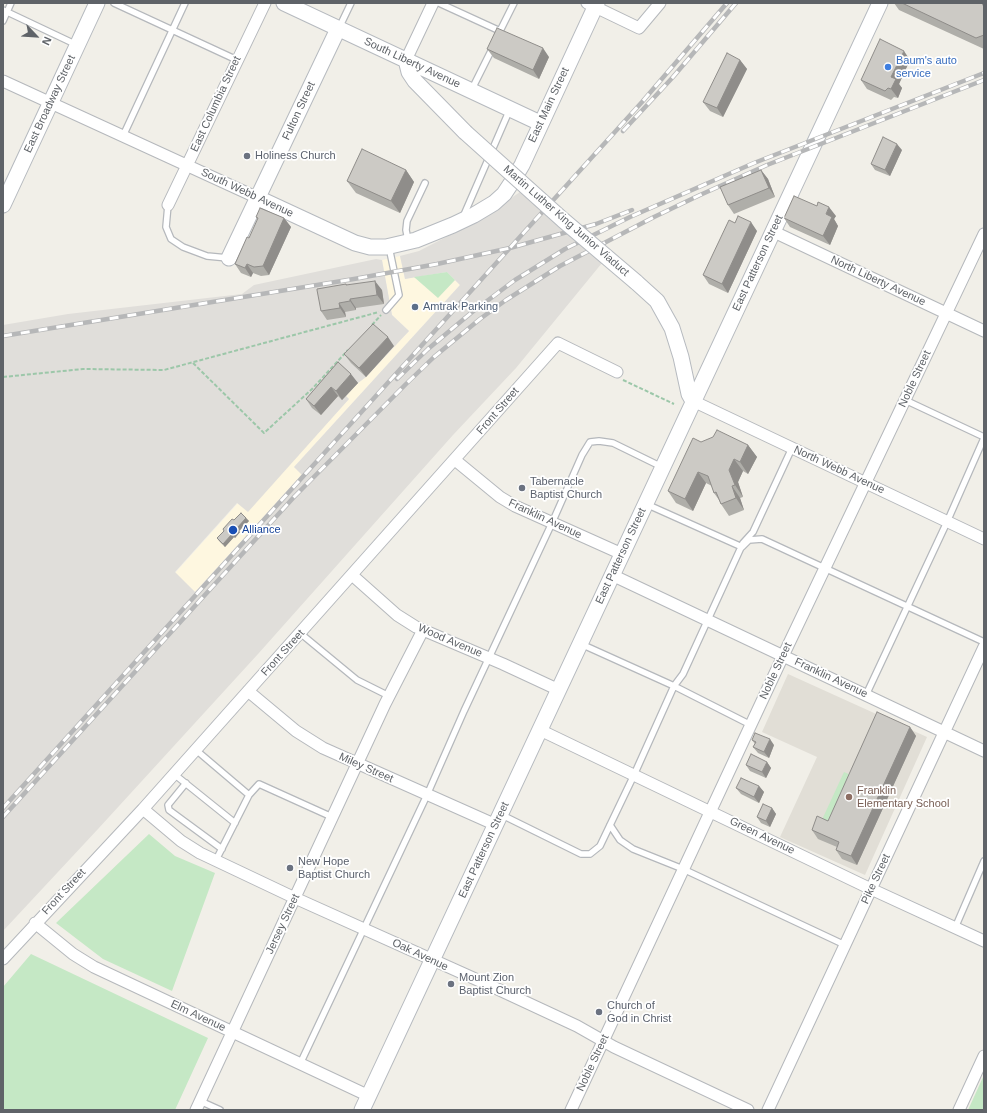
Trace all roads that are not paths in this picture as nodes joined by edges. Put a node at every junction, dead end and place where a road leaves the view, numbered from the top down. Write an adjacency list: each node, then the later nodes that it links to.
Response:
1 (12, 3): 14 (lane)
2 (97, 3): 19 (street, East Broadway Street)
3 (114, 3): 17 (lane)
4 (185, 3): 17 (lane)
5 (265, 3): 20 (street, East Columbia Street)
6 (284, 3): 16 (street, South Liberty Avenue)
7 (351, 3): 16 (lane)
8 (433, 3): 21 (street)
9 (439, 3): 18 (lane)
10 (514, 3): 18 (lane)
11 (660, 3): 13 (street)
12 (880, 3): 35 (street, East Patterson Street)
13 (593, 4): 26 (street, East Main Street)
14 (5, 11): 15 (lane); 19 (lane)
15 (3, 21)
16 (338, 29): 21 (street, South Liberty Avenue); 30 (street, Fulton Street)
17 (172, 30): 20 (lane); 27 (lane)
18 (500, 31): 23 (lane)
19 (77, 46): 24 (street, East Broadway Street)
20 (237, 60): 28 (street, East Columbia Street)
21 (406, 60): 23 (street, South Liberty Avenue); 45 (street, Martin Luther King Junior Viaduct, bridge)
22 (3, 81): 24 (street, South Webb Avenue)
23 (471, 91): 25 (street, South Liberty Avenue)
24 (50, 102): 27 (street, South Webb Avenue); 32 (street, East Broadway Street)
25 (510, 109): 26 (street, South Liberty Avenue); 34 (lane)
26 (540, 123): 31 (street, East Main Street)
27 (123, 136): 28 (street, South Webb Avenue)
28 (187, 165): 30 (street, South Webb Avenue); 33 (street, East Columbia Street)
29 (425, 183): 37 (lane)
30 (258, 198): 38 (street, South Webb Avenue); 39 (street, Fulton Street)
31 (494, 203): 34 (street, South Webb Avenue)
32 (3, 205)
33 (168, 206): 39 (lane)
34 (461, 222): 37 (street, South Webb Avenue)
35 (772, 231): 41 (street, North Liberty Avenue); 45 (street, East Patterson Street)
36 (984, 234): 41 (street, Noble Street)
37 (409, 242): 38 (street, South Webb Avenue)
38 (389, 247): 40 (lane)
39 (229, 258)
40 (386, 310)
41 (946, 314): 42 (street, North Liberty Avenue); 44 (street, Noble Street)
42 (984, 331)
43 (617, 372): 48 (street, Front Street)
44 (905, 400): 46 (lane); 50 (street, Noble Street)
45 (693, 401): 47 (street, North Webb Avenue); 49 (street, East Patterson Street)
46 (984, 438): 52 (lane)
47 (792, 448): 50 (street, North Webb Avenue); 55 (lane)
48 (455, 460): 53 (street, Franklin Avenue); 58 (street, Front Street)
49 (662, 468): 51 (street, East Patterson Street); 53 (lane)
50 (866, 483): 52 (street, North Webb Avenue); 57 (street, Noble Street)
51 (645, 504): 55 (lane); 56 (street, East Patterson Street)
52 (947, 522): 54 (street, North Webb Avenue); 60 (lane)
53 (552, 523): 56 (street, Franklin Avenue); 68 (lane)
54 (984, 540)
55 (742, 546): 57 (lane); 61 (lane)
56 (622, 554): 59 (street, East Patterson Street)
57 (825, 569): 60 (lane); 67 (street, Noble Street)
58 (352, 575): 62 (street, Wood Avenue); 63 (street, Front Street)
59 (612, 575): 61 (street, Franklin Avenue); 65 (street, East Patterson Street)
60 (907, 606): 64 (lane); 72 (lane)
61 (707, 620): 67 (street, Franklin Avenue); 69 (lane)
62 (423, 630): 68 (street, Wood Avenue); 73 (street, Jersey Street)
63 (300, 633): 71 (street, Front Street); 73 (lane)
64 (984, 642)
65 (580, 644): 69 (lane); 70 (street, East Patterson Street)
66 (984, 647): 76 (street, Pike Street)
67 (783, 656): 72 (street, Franklin Avenue); 74 (street, Noble Street)
68 (489, 658): 70 (street, Wood Avenue); 83 (lane)
69 (674, 686): 74 (lane); 81 (lane)
70 (559, 690): 75 (street, East Patterson Street)
71 (248, 691): 77 (street, Front Street); 79 (street, Miley Street)
72 (866, 695): 76 (street, Franklin Avenue)
73 (389, 696): 79 (street, Jersey Street)
74 (751, 725): 86 (street, Noble Street)
75 (540, 730): 81 (street, Green Avenue); 88 (street, East Patterson Street)
76 (945, 732): 78 (street, Franklin Avenue); 95 (street, Pike Street)
77 (196, 750): 80 (street, Front Street); 84 (lane)
78 (984, 751)
79 (357, 764): 83 (street, Miley Street); 87 (street, Jersey Street)
80 (174, 774): 82 (lane); 85 (street, Front Street)
81 (634, 775): 86 (street, Green Avenue); 90 (lane)
82 (186, 783): 89 (lane); 91 (lane)
83 (426, 794): 88 (street, Miley Street); 99 (lane)
84 (249, 795): 87 (lane); 89 (lane)
85 (143, 809): 92 (street, Oak Avenue); 97 (street, Front Street)
86 (710, 811): 94 (street, Noble Street); 95 (street, Green Avenue)
87 (332, 817): 96 (street, Jersey Street)
88 (498, 820): 90 (lane); 103 (street, East Patterson Street)
89 (235, 823): 91 (lane)
90 (610, 825): 94 (lane)
91 (222, 849): 92 (lane)
92 (216, 860): 96 (street, Oak Avenue)
93 (984, 861): 98 (lane)
94 (684, 869): 101 (lane); 105 (street, Noble Street)
95 (871, 889): 98 (street, Green Avenue); 101 (street, Pike Street)
96 (295, 898): 99 (street, Oak Avenue); 104 (street, Jersey Street)
97 (35, 923): 102 (street, Front Street); 104 (street, Elm Avenue)
98 (955, 928): 100 (street, Green Avenue)
99 (363, 929): 103 (street, Oak Avenue); 107 (lane)
100 (984, 941)
101 (845, 945): 114 (street, Pike Street)
102 (3, 959)
103 (433, 960): 105 (street, Oak Avenue); 108 (street, East Patterson Street)
104 (232, 1033): 107 (street, Elm Avenue); 109 (street, Jersey Street)
105 (603, 1041): 112 (street, Noble Street); 113 (street, Oak Avenue)
106 (984, 1056): 115 (street)
107 (300, 1064): 108 (street, Elm Avenue)
108 (368, 1096): 111 (street, East Patterson Street)
109 (198, 1106): 110 (lane)
110 (220, 1110)
111 (362, 1110)
112 (571, 1110)
113 (748, 1110)
114 (768, 1110)
115 (959, 1110)

